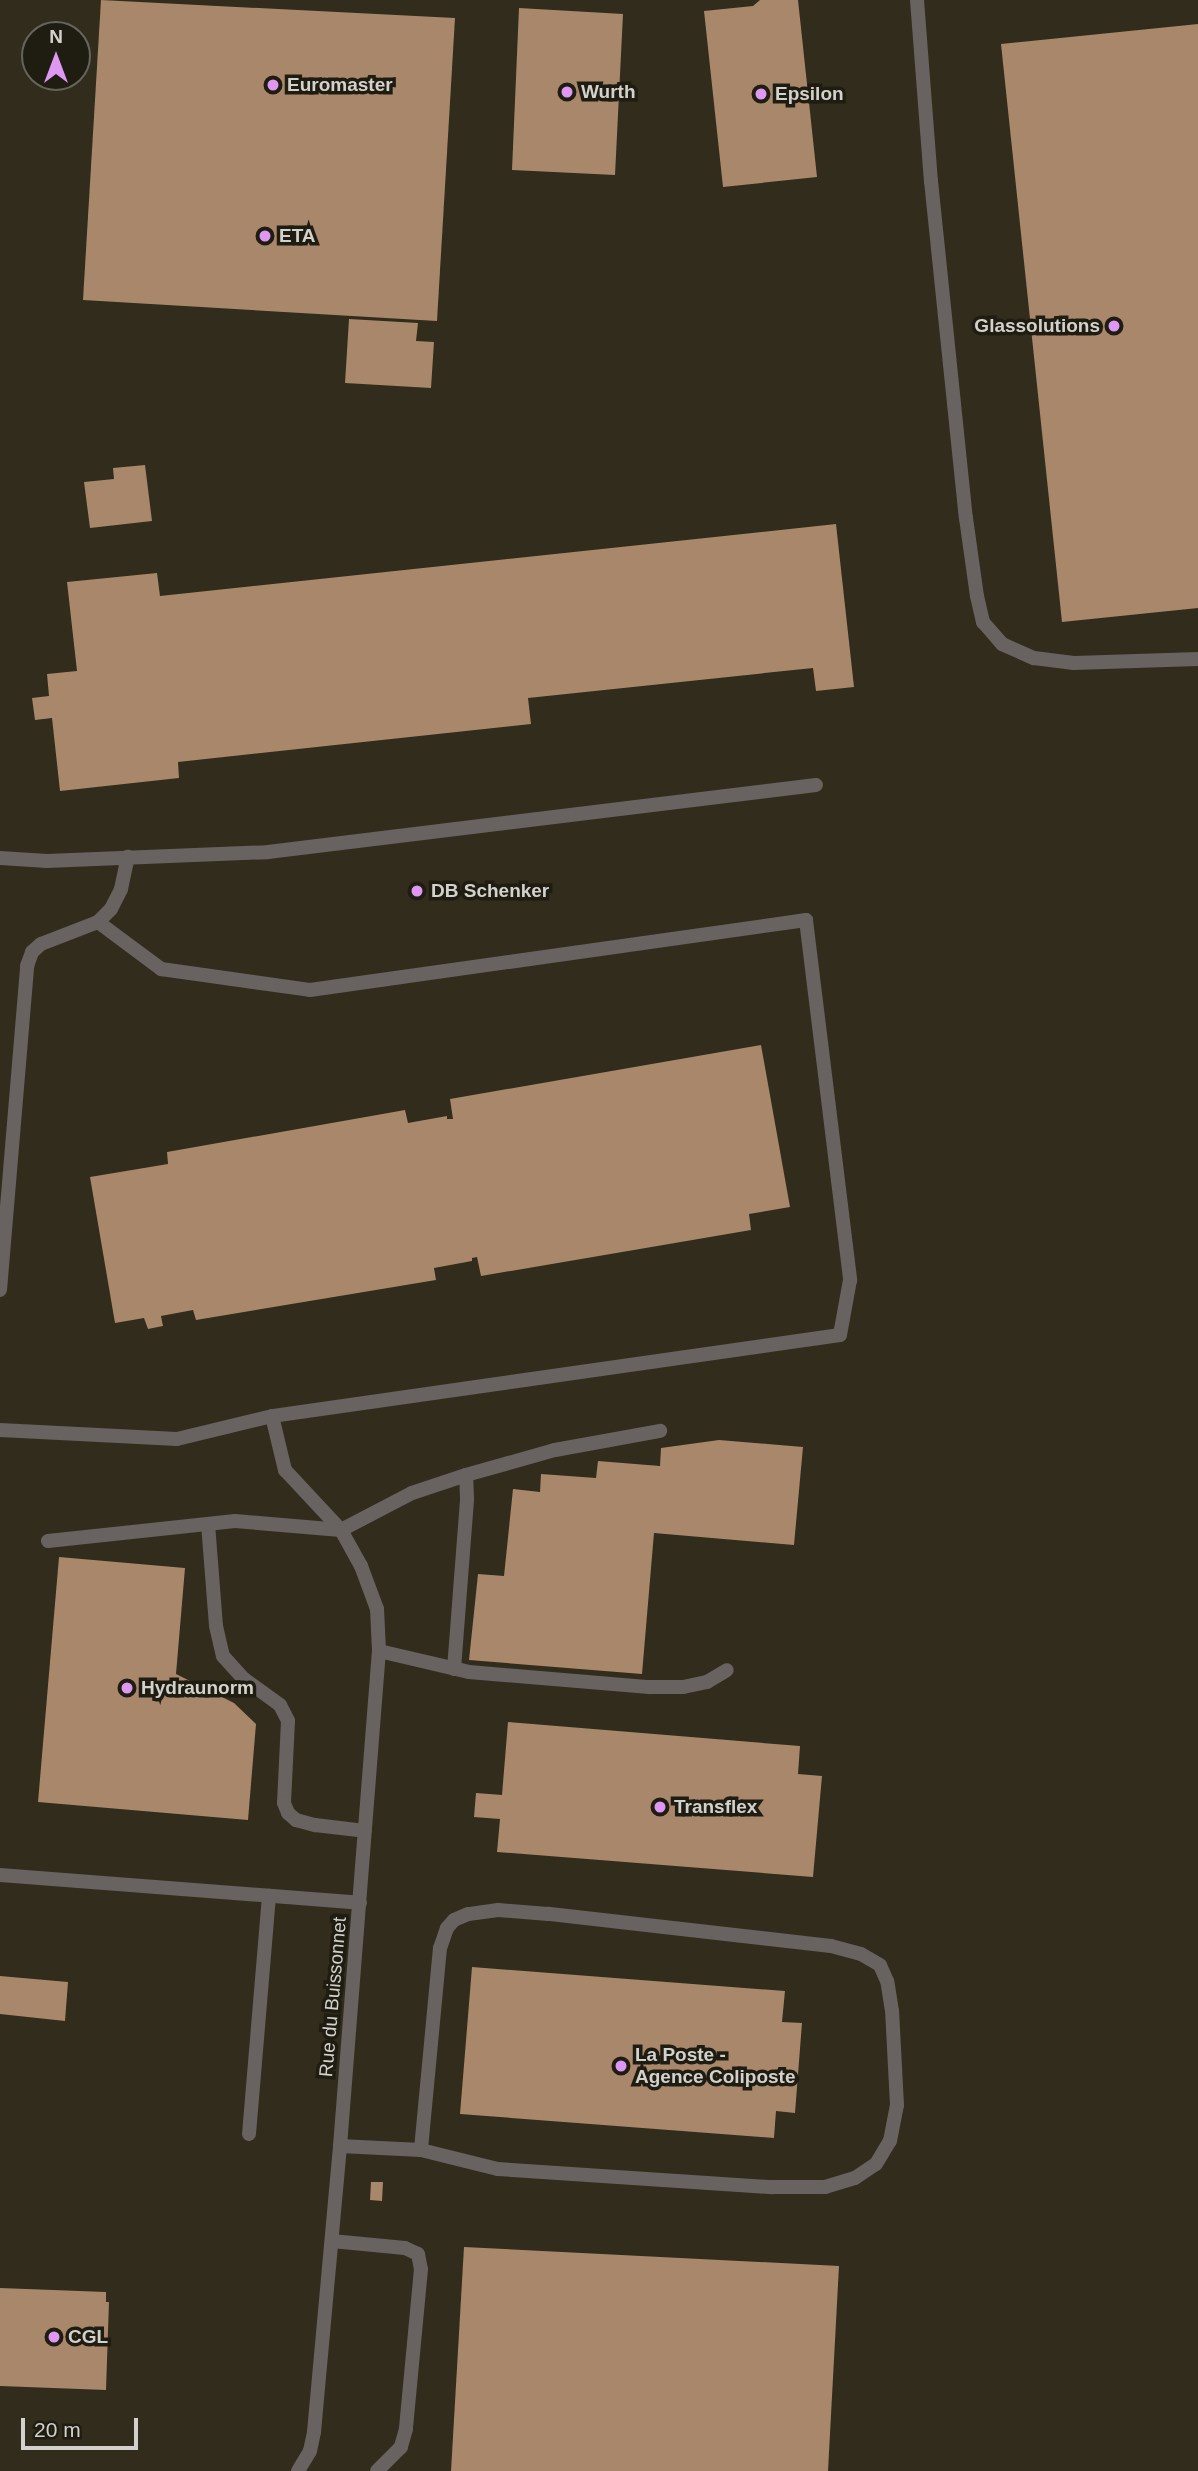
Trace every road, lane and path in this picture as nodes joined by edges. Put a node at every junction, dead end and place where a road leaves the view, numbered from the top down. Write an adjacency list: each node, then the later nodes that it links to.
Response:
1 (917, 0): 2 (street)
2 (1198, 659)
3 (816, 785): 4 (street)
4 (128, 857): 5 (street); 6 (street)
5 (0, 858)
6 (98, 922): 7 (street); 8 (street)
7 (0, 1290)
8 (272, 1416): 9 (street); 13 (street, Rue du Buissonnet)
9 (0, 1430)
10 (660, 1431): 11 (street)
11 (466, 1475): 13 (street); 16 (street)
12 (208, 1524): 13 (street); 14 (street); 18 (street)
13 (341, 1530): 15 (street, Rue du Buissonnet)
14 (48, 1541)
15 (379, 1651): 16 (street); 18 (street, Rue du Buissonnet)
16 (454, 1669): 17 (street)
17 (727, 1670)
18 (365, 1831): 21 (street, Rue du Buissonnet)
19 (0, 1875): 20 (street)
20 (269, 1896): 21 (street); 22 (street)
21 (360, 1903): 23 (street, Rue du Buissonnet)
22 (249, 2134)
23 (340, 2146): 24 (street); 25 (street, Rue du Buissonnet)
24 (421, 2150): 24 (street)
25 (332, 2241): 26 (street, Rue du Buissonnet); 27 (street)
26 (305, 2469)
27 (377, 2471)

